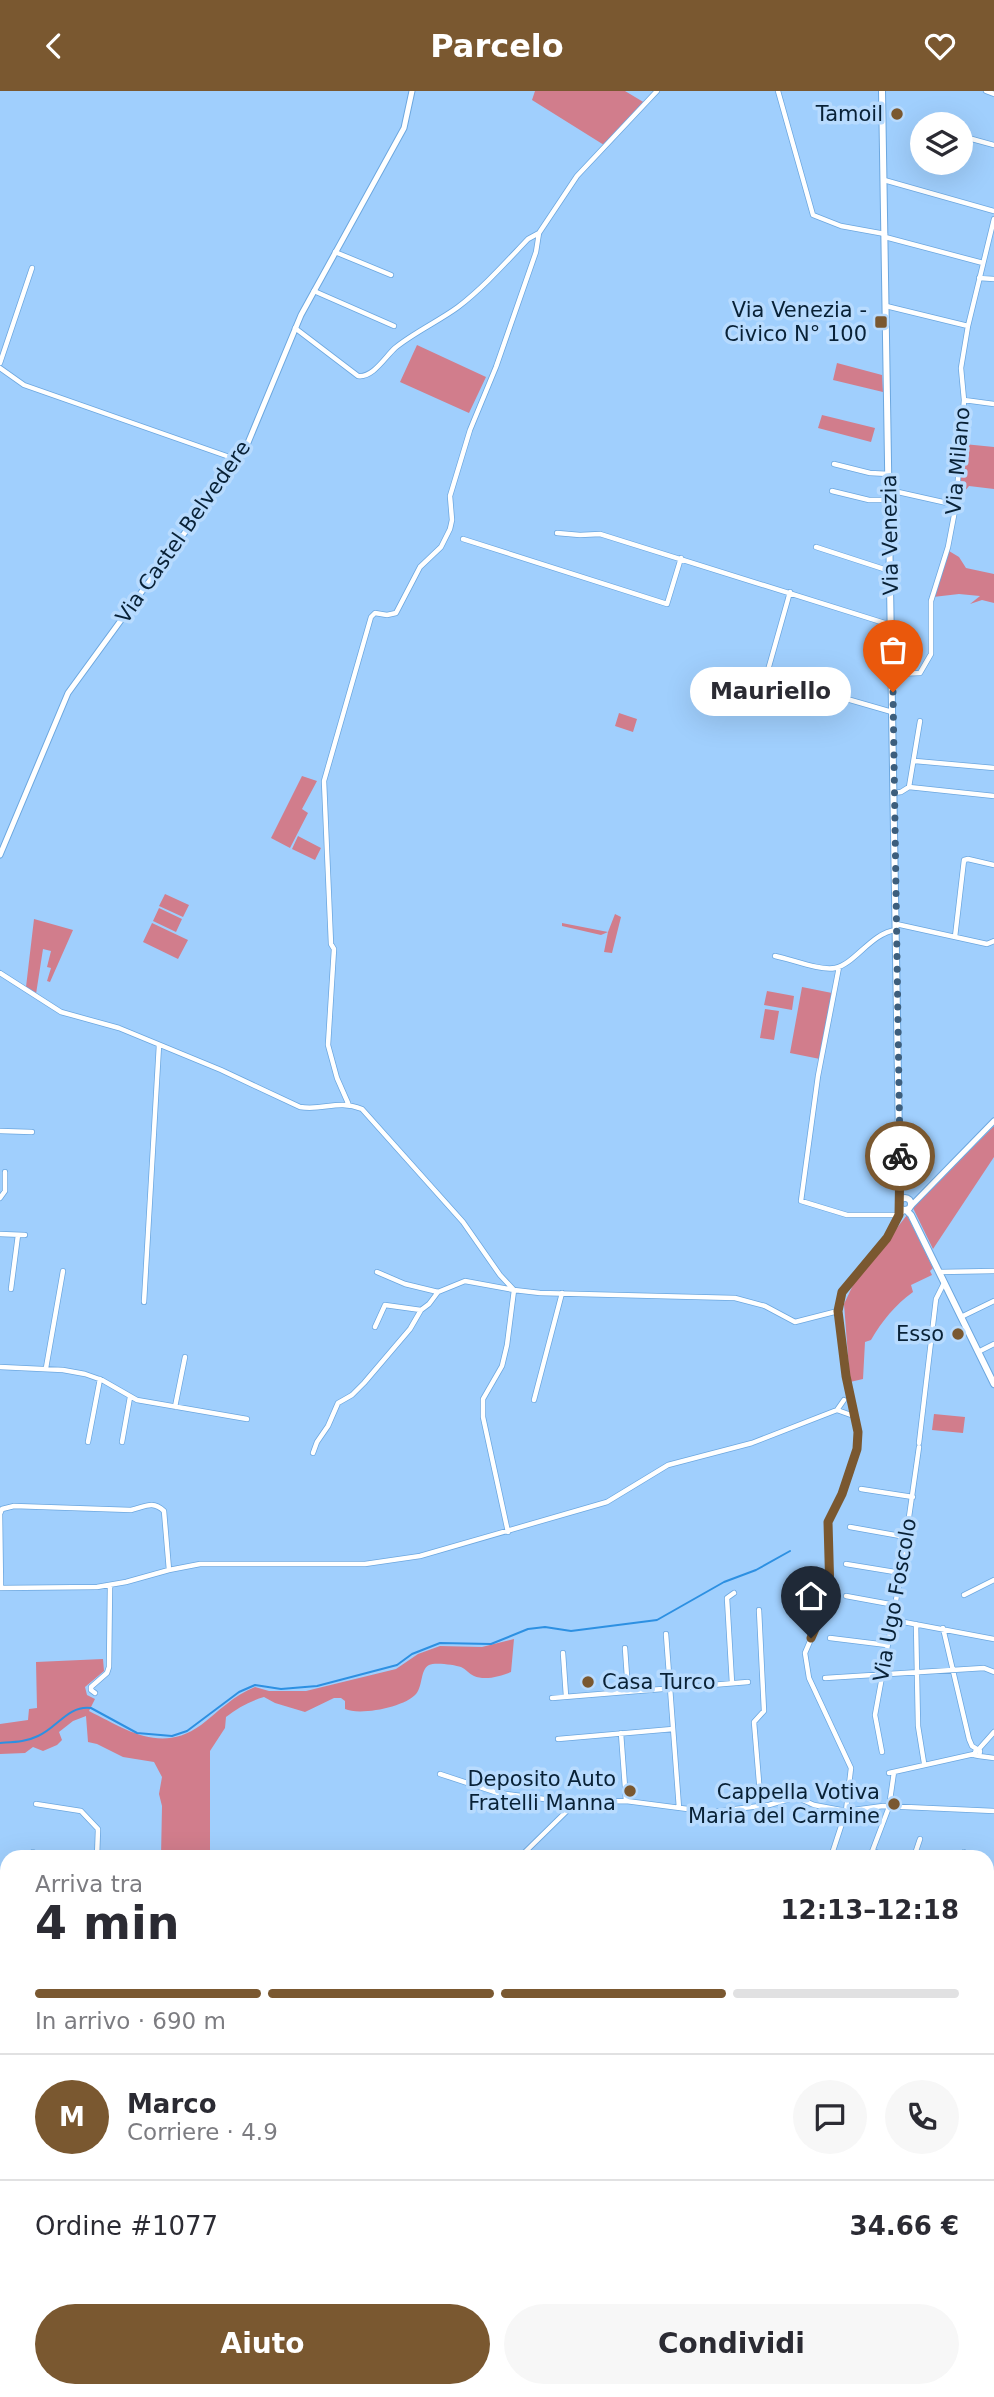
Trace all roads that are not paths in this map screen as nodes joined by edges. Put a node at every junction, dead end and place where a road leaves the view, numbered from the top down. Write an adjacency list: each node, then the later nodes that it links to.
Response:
1 (412, 91): 14 (street, Via Castel Belvedere)
2 (657, 91): 12 (street)
3 (778, 91): 13 (street)
4 (882, 91): 9 (main road, Via Venezia)
5 (986, 91): 6 (street)
6 (994, 95)
7 (973, 139): 8 (street)
8 (994, 145)
9 (884, 180): 10 (street); 13 (main road, Via Venezia)
10 (994, 211)
11 (994, 219): 15 (street, Via Milano)
12 (538, 233): 24 (street); 62 (street)
13 (885, 235): 15 (street); 21 (main road, Via Venezia)
14 (335, 252): 17 (street); 20 (street, Via Castel Belvedere)
15 (983, 263): 18 (street, Via Milano)
16 (32, 268): 25 (street)
17 (391, 275)
18 (979, 278): 19 (street); 23 (street, Via Milano)
19 (994, 279)
20 (314, 291): 22 (street); 24 (street, Via Castel Belvedere)
21 (886, 306): 23 (street); 31 (main road, Via Venezia)
22 (394, 326)
23 (968, 326): 27 (street, Via Milano)
24 (295, 328): 29 (street, Via Castel Belvedere)
25 (0, 362)
26 (0, 368): 29 (street)
27 (964, 400): 28 (street); 35 (street, Via Milano)
28 (994, 404)
29 (238, 461): 53 (street, Via Castel Belvedere)
30 (834, 464): 31 (street)
31 (888, 474): 32 (main road, Via Venezia)
32 (889, 490): 34 (main road, Via Venezia); 35 (street)
33 (832, 491): 34 (street)
34 (889, 500): 40 (main road, Via Venezia)
35 (956, 505): 44 (street, Via Milano)
36 (556, 533): 39 (street)
37 (463, 539): 39 (street)
38 (816, 547): 40 (street)
39 (681, 558): 41 (street)
40 (890, 571): 42 (main road, Via Venezia)
41 (790, 592): 42 (street); 43 (street)
42 (892, 625): 44 (main road, Via Venezia)
43 (768, 670)
44 (892, 674): 46 (main road, Via Venezia)
45 (812, 689): 46 (street)
46 (893, 713): 51 (main road, Via Venezia)
47 (920, 721): 48 (street)
48 (914, 761): 49 (street); 50 (street)
49 (994, 768)
50 (909, 787): 51 (street); 52 (street)
51 (894, 793): 55 (main road, Via Venezia)
52 (994, 796)
53 (0, 855)
54 (994, 865): 56 (street)
55 (896, 927): 56 (street); 59 (street); 68 (main road, Via Venezia)
56 (955, 937): 57 (street)
57 (994, 941)
58 (775, 955): 59 (street)
59 (839, 967): 68 (street)
60 (0, 973): 61 (street)
61 (159, 1045): 62 (street); 82 (street)
62 (348, 1103): 78 (street)
63 (994, 1121): 68 (street)
64 (0, 1131): 65 (street)
65 (32, 1132)
66 (5, 1172): 67 (street)
67 (0, 1198)
68 (906, 1207): 73 (main road); 84 (street)
69 (0, 1234): 70 (street)
70 (18, 1235): 71 (street); 77 (street)
71 (25, 1235)
72 (63, 1271): 91 (street)
73 (938, 1271): 74 (street); 76 (main road)
74 (994, 1271)
75 (377, 1272): 79 (street)
76 (944, 1283): 85 (main road); 105 (street, Via Ugo Foscolo)
77 (11, 1289)
78 (514, 1290): 79 (street); 80 (street); 107 (street)
79 (438, 1292): 83 (street)
80 (562, 1293): 84 (street); 95 (street)
81 (994, 1301): 85 (street)
82 (144, 1302)
83 (421, 1310): 86 (street); 103 (street)
84 (838, 1311): 156 (street)
85 (961, 1317): 88 (main road)
86 (375, 1327)
87 (994, 1344): 88 (street)
88 (978, 1352): 93 (main road)
89 (185, 1357): 97 (street)
90 (0, 1367): 91 (street)
91 (47, 1369): 92 (street)
92 (100, 1379): 94 (street); 101 (street)
93 (994, 1384)
94 (130, 1397): 97 (street); 102 (street)
95 (534, 1400)
96 (844, 1400): 98 (street)
97 (175, 1407): 100 (street)
98 (836, 1409): 99 (street); 107 (street)
99 (851, 1415)
100 (247, 1419)
101 (88, 1442)
102 (122, 1442)
103 (313, 1453)
104 (861, 1489): 105 (street)
105 (912, 1497): 108 (street, Via Ugo Foscolo)
106 (850, 1527): 108 (street)
107 (508, 1532): 110 (street)
108 (906, 1537): 111 (street, Via Ugo Foscolo)
109 (846, 1564): 111 (street)
110 (169, 1570): 113 (street); 114 (street)
111 (901, 1573): 118 (street, Via Ugo Foscolo)
112 (994, 1580): 116 (street)
113 (110, 1586): 114 (street); 138 (street)
114 (0, 1588)
115 (734, 1593): 135 (street)
116 (964, 1595)
117 (846, 1597): 118 (street)
118 (895, 1605): 120 (street, Via Ugo Foscolo)
119 (759, 1610): 153 (street)
120 (893, 1620): 121 (street); 126 (street, Via Ugo Foscolo)
121 (916, 1624): 122 (street); 130 (street)
122 (943, 1628): 125 (street); 129 (street)
123 (666, 1635): 136 (street)
124 (830, 1638): 126 (street)
125 (994, 1639)
126 (887, 1645): 132 (street, Via Ugo Foscolo)
127 (625, 1648): 137 (street)
128 (563, 1653): 139 (street)
129 (953, 1669): 130 (street); 131 (street); 146 (street)
130 (916, 1672): 132 (street); 148 (street)
131 (994, 1672)
132 (882, 1674): 133 (street); 145 (street, Via Ugo Foscolo)
133 (825, 1678)
134 (748, 1682): 135 (street)
135 (733, 1683): 136 (street)
136 (670, 1688): 137 (street); 141 (street)
137 (628, 1691): 139 (street)
138 (95, 1693)
139 (566, 1696): 140 (street)
140 (552, 1698)
141 (673, 1729): 143 (street); 155 (street)
142 (994, 1732): 146 (street)
143 (621, 1733): 144 (street); 150 (street)
144 (558, 1739)
145 (882, 1752)
146 (977, 1752): 147 (street); 148 (street)
147 (994, 1758)
148 (924, 1763): 154 (street)
149 (440, 1774): 151 (street)
150 (626, 1801): 151 (street); 155 (street)
151 (575, 1803): 160 (street)
152 (36, 1804): 159 (street)
153 (761, 1806): 155 (street); 156 (street)
154 (889, 1807): 156 (street); 157 (street); 162 (street)
155 (679, 1808)
156 (846, 1811): 161 (street)
157 (994, 1811)
158 (920, 1839): 163 (street)
159 (98, 1850)
160 (527, 1850)
161 (833, 1850)
162 (873, 1850)
163 (916, 1850)

